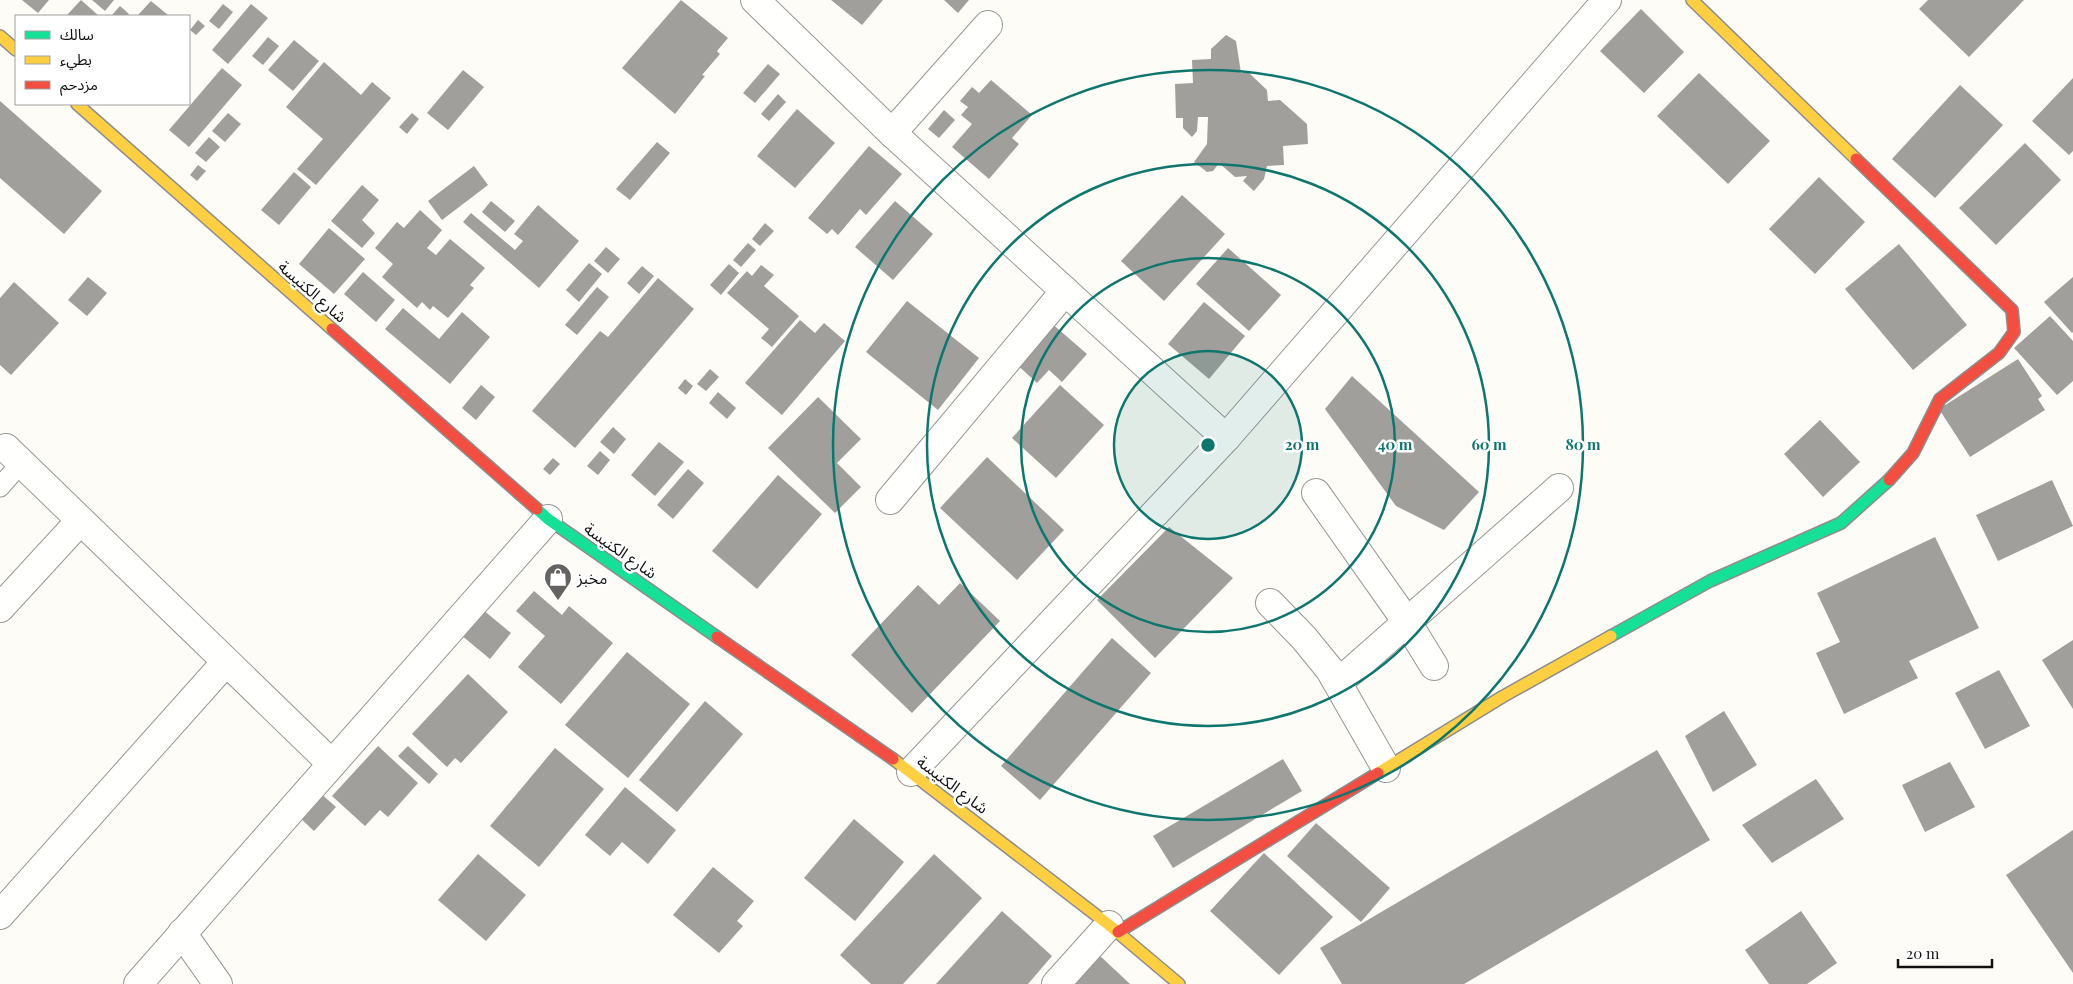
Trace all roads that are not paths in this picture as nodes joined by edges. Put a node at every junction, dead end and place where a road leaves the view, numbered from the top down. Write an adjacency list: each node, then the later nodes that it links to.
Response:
1 (755, 0): 8 (street)
2 (1607, 0): 10 (street)
3 (1692, 0): 25 (street)
4 (988, 25): 8 (street)
5 (0, 36): 6 (street)
6 (15, 49)
7 (78, 105): 16 (street, شارع الكنيسة)
8 (892, 133): 9 (street)
9 (1065, 291): 10 (street); 15 (street)
10 (1226, 438): 26 (street)
11 (13, 456): 12 (lane); 17 (street)
12 (0, 487)
13 (1559, 488): 20 (street)
14 (1316, 493): 20 (street)
15 (890, 500)
16 (548, 519): 24 (street); 26 (street, شارع الكنيسة)
17 (80, 521): 19 (street); 21 (street)
18 (1270, 603): 23 (street)
19 (0, 608)
20 (1407, 622): 22 (street); 23 (street)
21 (226, 662): 24 (street); 27 (street)
22 (1434, 666)
23 (1338, 683): 25 (street)
24 (332, 764): 29 (street)
25 (1386, 768): 28 (street)
26 (911, 772): 28 (street, شارع الكنيسة)
27 (0, 916)
28 (1114, 929): 32 (street); 33 (street, شارع الكنيسة)
29 (182, 932): 30 (street); 31 (street)
30 (138, 984)
31 (218, 984)
32 (1056, 984)
33 (1178, 984)

